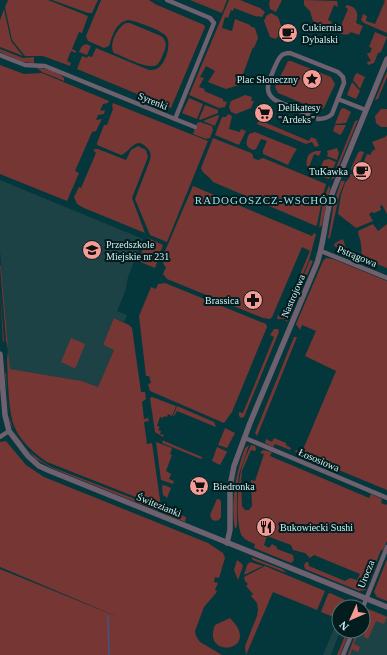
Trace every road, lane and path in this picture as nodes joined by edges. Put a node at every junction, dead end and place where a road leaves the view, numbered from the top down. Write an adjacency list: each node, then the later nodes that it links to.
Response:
1 (167, 0): 6 (street, Syrenki)
2 (0, 55): 6 (street, Syrenki)
3 (387, 59): 5 (street, Nastrojowa)
4 (338, 99): 4 (street); 5 (street)
5 (366, 110): 8 (street, Nastrojowa)
6 (175, 119): 7 (street)
7 (195, 128)
8 (321, 251): 9 (street, Pstrągowa); 13 (street, Nastrojowa)
9 (387, 278)
10 (0, 354): 11 (street, Świtezianki)
11 (9, 431): 12 (street); 15 (street, Świtezianki)
12 (0, 436)
13 (245, 438): 14 (street, Łososiowa); 15 (street, Nastrojowa)
14 (387, 498)
15 (227, 543): 17 (street, Świtezianki)
16 (387, 547): 17 (street, Urocza)
17 (366, 598): 18 (street, Świtezianki)
18 (387, 607)
19 (350, 639): 20 (street)
20 (343, 655)

